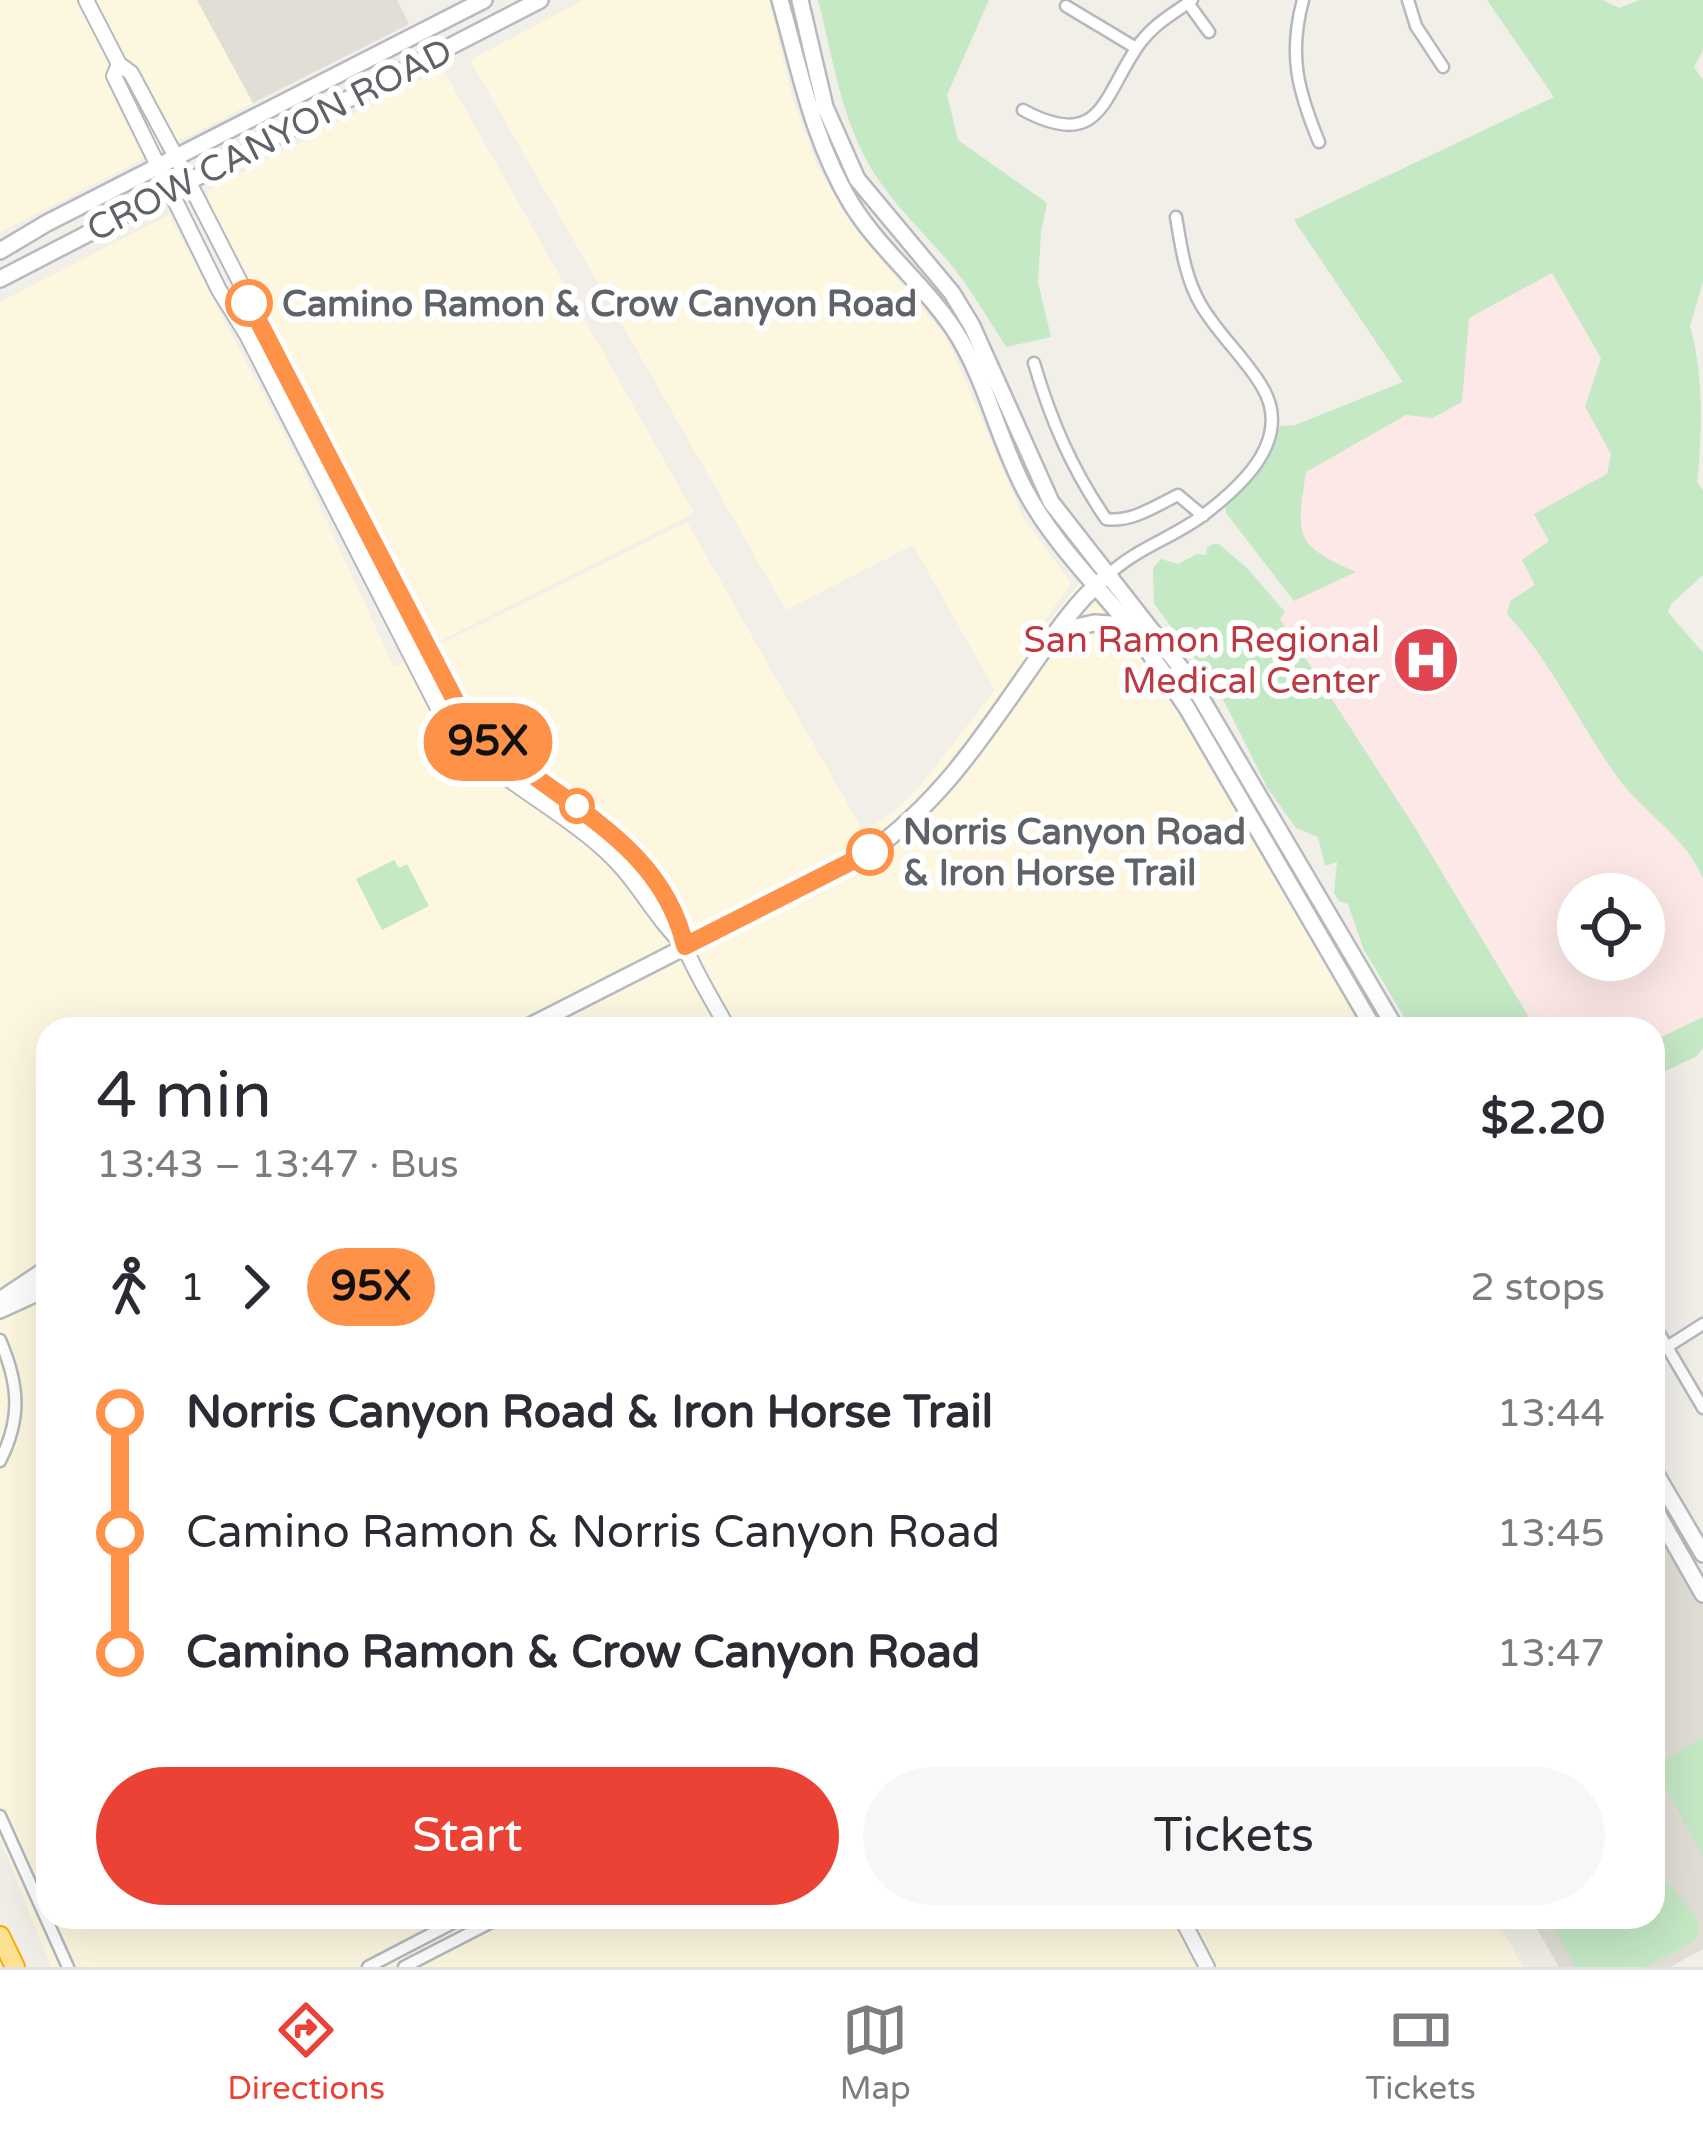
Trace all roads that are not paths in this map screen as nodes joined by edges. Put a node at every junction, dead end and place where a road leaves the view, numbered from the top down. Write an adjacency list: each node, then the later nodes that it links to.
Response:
1 (86, 0): 12 (street)
2 (484, 0): 16 (main road, CROW CANYON ROAD)
3 (540, 0): 18 (main road, CROW CANYON ROAD)
4 (780, 0): 25 (main road)
5 (800, 0): 25 (main road)
6 (1303, 0): 15 (street)
7 (1408, 0): 13 (street)
8 (1190, 2): 10 (street); 11 (street)
9 (1066, 6): 11 (street)
10 (1209, 32)
11 (1136, 48): 14 (street)
12 (119, 64): 16 (street); 17 (street)
13 (1443, 67)
14 (1023, 110)
15 (1319, 142)
16 (176, 157): 17 (main road, CROW CANYON ROAD); 18 (street)
17 (160, 166): 19 (street); 21 (main road, CROW CANYON ROAD)
18 (188, 181): 19 (main road, CROW CANYON ROAD); 28 (street)
19 (170, 190): 22 (main road, CROW CANYON ROAD); 28 (street)
20 (1176, 217): 24 (street)
21 (0, 251)
22 (0, 279)
23 (1034, 363): 24 (street)
24 (1203, 516): 25 (street)
25 (1100, 582): 26 (main road); 27 (main road); 32 (main road)
26 (1129, 625): 27 (main road); 31 (main road)
27 (1056, 632): 28 (main road)
28 (685, 946): 29 (main road); 30 (street)
29 (547, 1017)
30 (722, 1017)
31 (1367, 1017)
32 (1389, 1017)
33 (36, 1276): 35 (main road)
34 (36, 1294): 36 (main road)
35 (0, 1300)
36 (0, 1310)
37 (1703, 1324): 40 (street)
38 (0, 1340): 42 (street)
39 (1665, 1344): 40 (street)
40 (1667, 1347): 41 (street)
41 (1703, 1408)
42 (0, 1461)
43 (1665, 1489): 45 (main road)
44 (1665, 1526): 46 (main road)
45 (1703, 1554)
46 (1701, 1586)
47 (0, 1816): 48 (street)
48 (36, 1896)
49 (51, 1929): 55 (street)
50 (441, 1929): 56 (street)
51 (478, 1929): 57 (street)
52 (1187, 1929): 58 (street)
53 (0, 1936): 54 (highway)
54 (14, 1967)
55 (68, 1967)
56 (368, 1967)
57 (404, 1967)
58 (1207, 1967)

